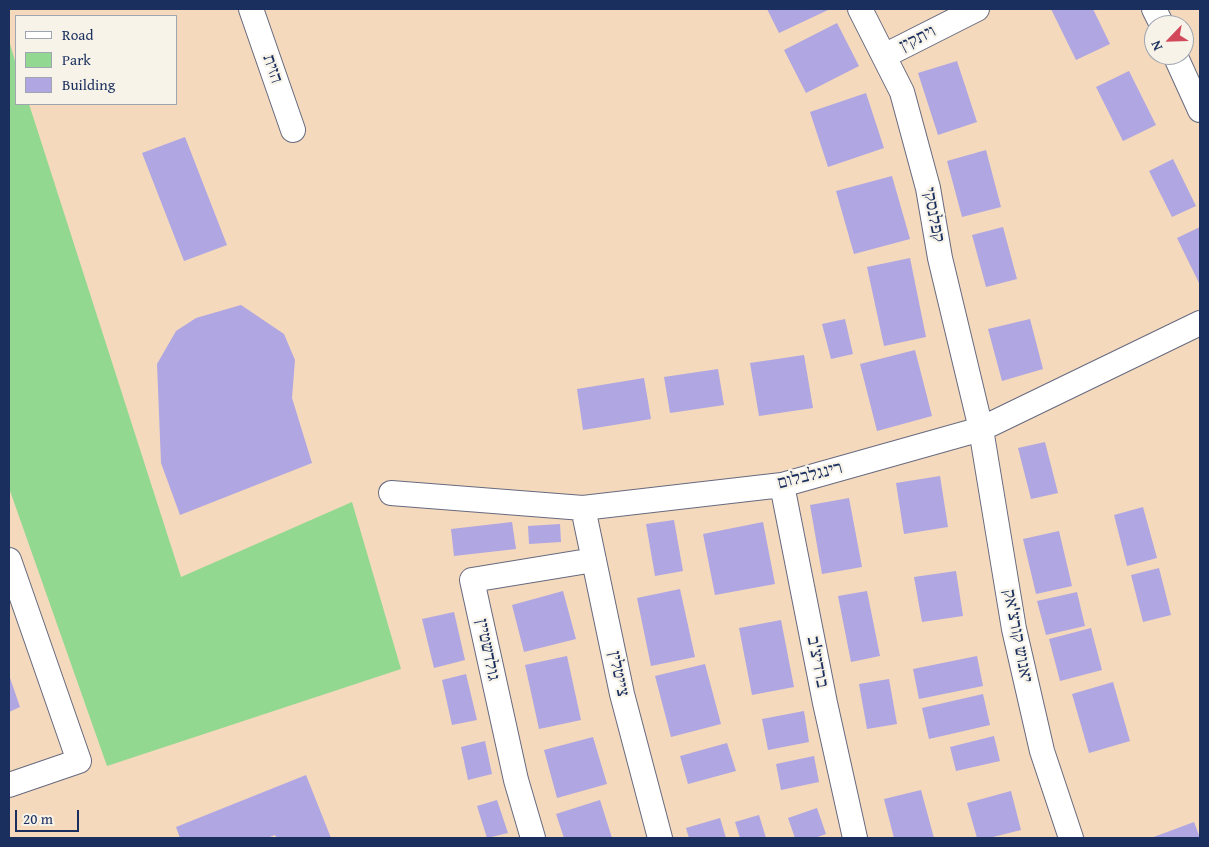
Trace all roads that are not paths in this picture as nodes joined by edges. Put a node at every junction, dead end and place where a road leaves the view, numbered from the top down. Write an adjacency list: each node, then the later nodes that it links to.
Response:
1 (251, 9): 7 (street, הזית)
2 (860, 9): 4 (street, קפלנסקי)
3 (977, 9): 4 (street, ויתקין)
4 (886, 56): 9 (street, קפלנסקי)
5 (1180, 65): 6 (street)
6 (1200, 110)
7 (293, 130)
8 (1196, 328): 9 (street, רינגלבלום)
9 (981, 429): 10 (street, רינגלבלום); 19 (street, יאנוש קורצ'אק)
10 (782, 485): 12 (street, רינגלבלום); 18 (street, ברדיצ'ב)
11 (391, 493): 12 (street, רינגלבלום)
12 (583, 508): 14 (street, צייטלין)
13 (9, 560): 15 (street)
14 (594, 560): 16 (street, גולדשטיין); 17 (street, צייטלין)
15 (9, 784)
16 (533, 838)
17 (660, 838)
18 (855, 838)
19 (1071, 838)

